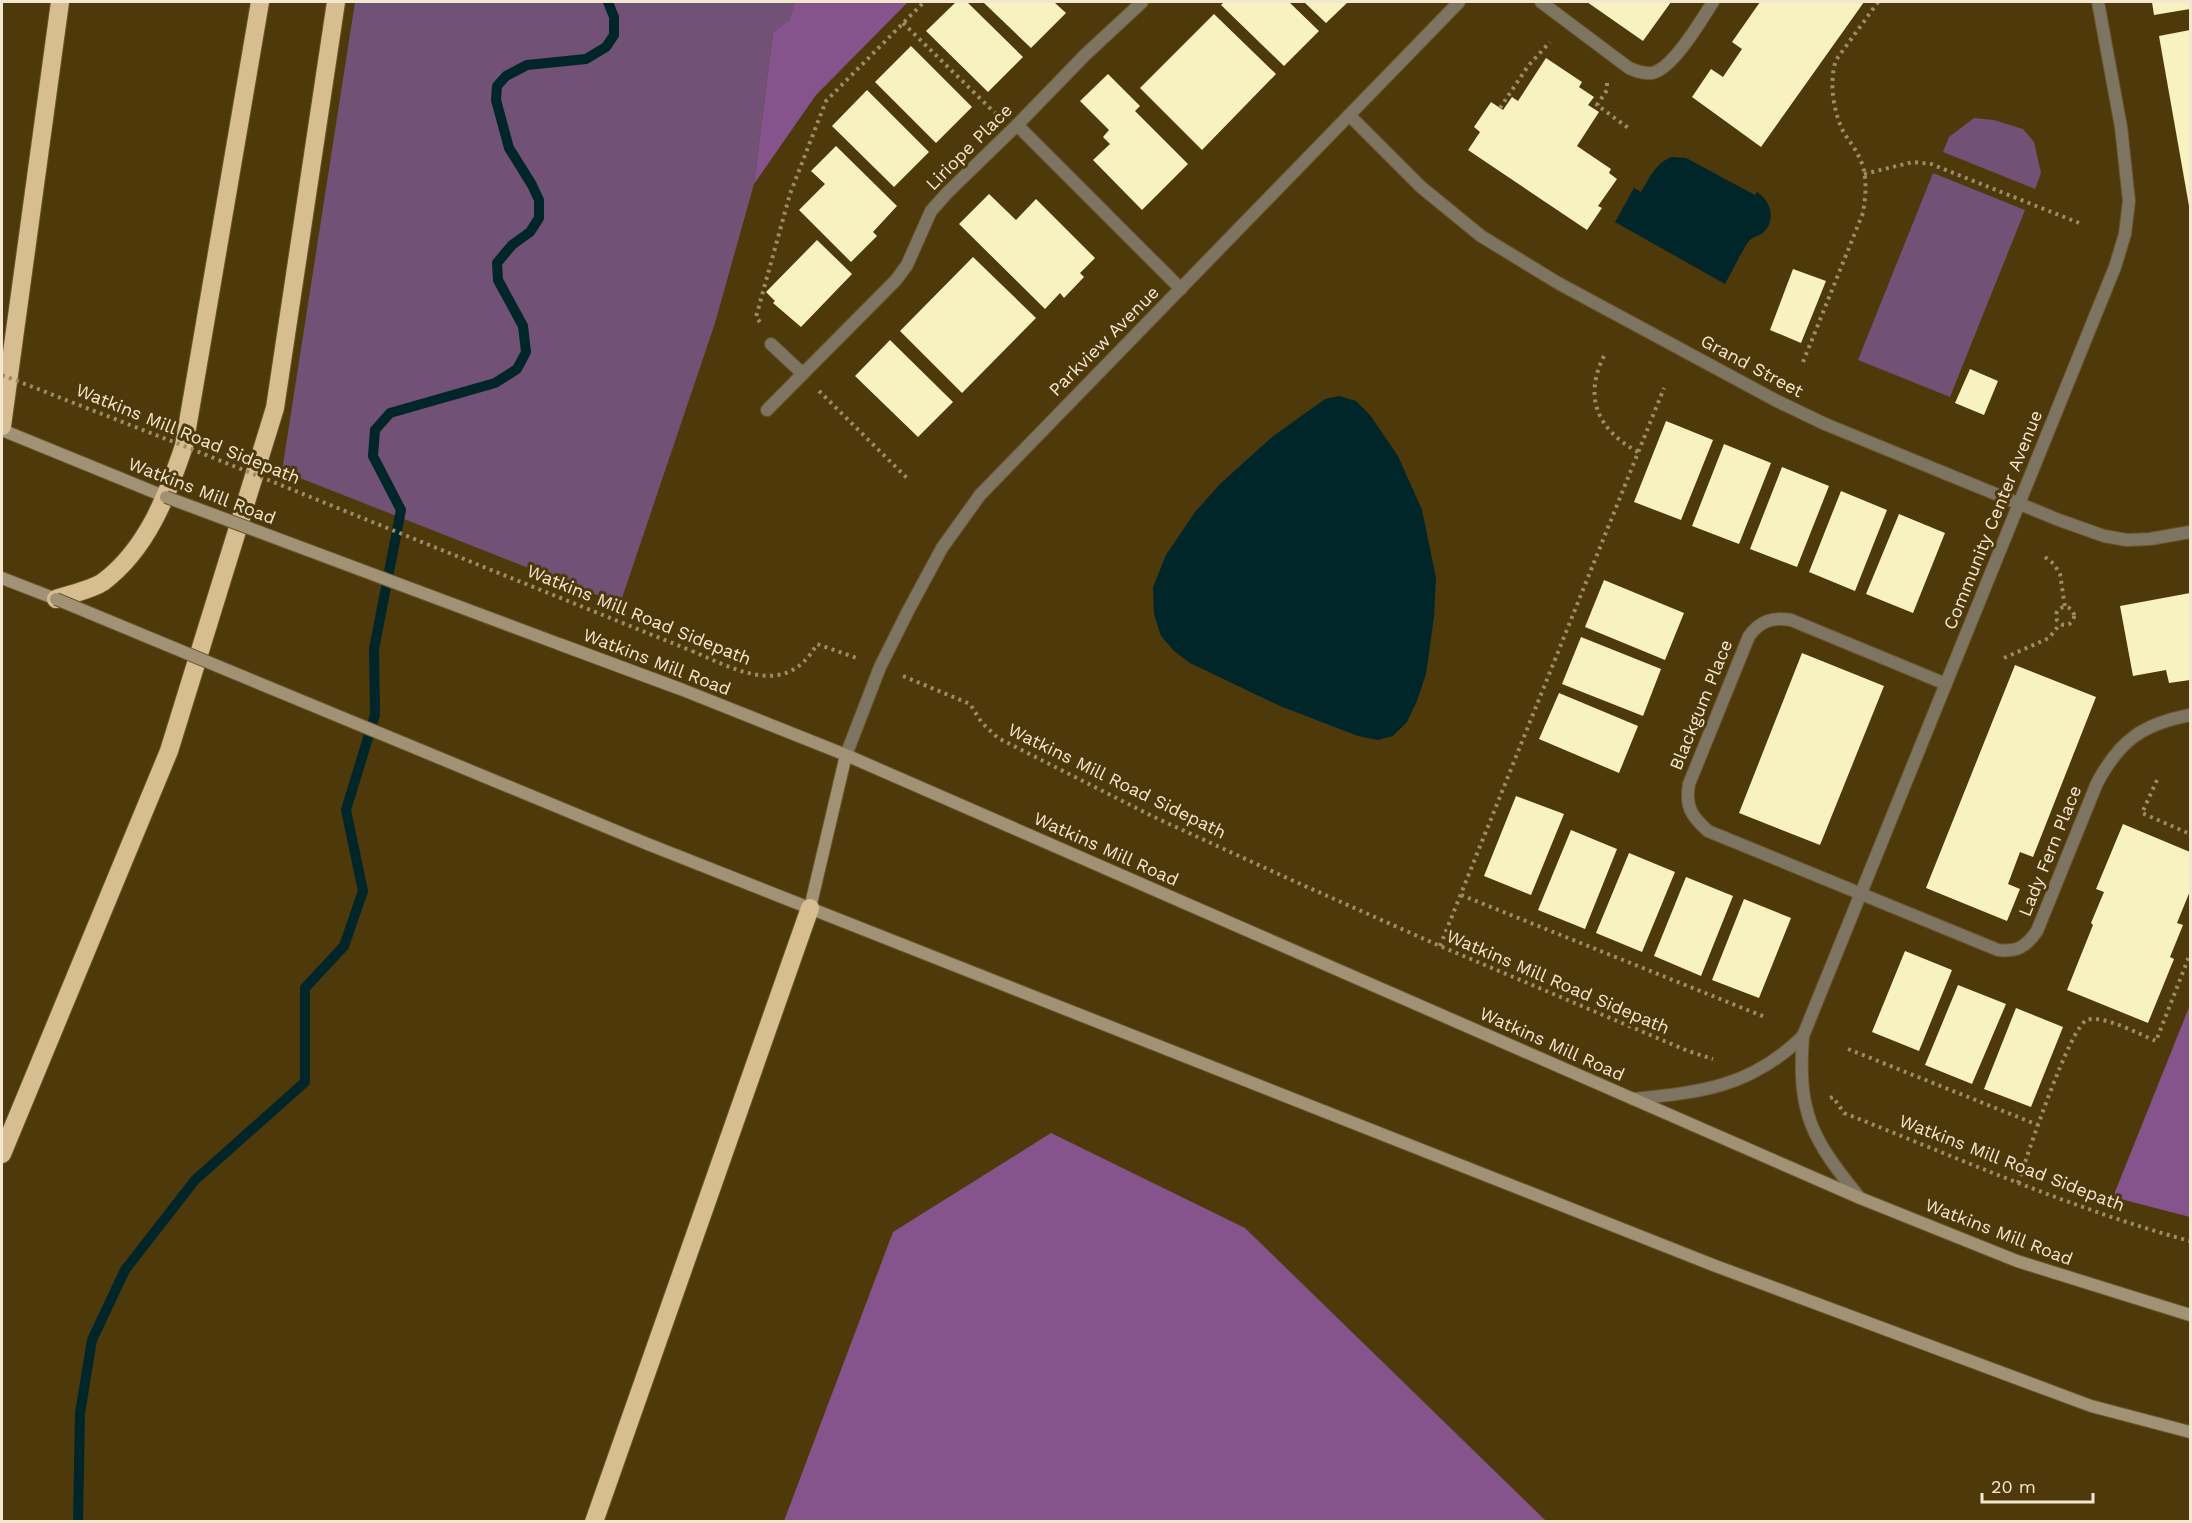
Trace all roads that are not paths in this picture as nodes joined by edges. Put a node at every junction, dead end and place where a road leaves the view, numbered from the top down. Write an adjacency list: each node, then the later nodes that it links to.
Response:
1 (60, 2): 15 (highway)
2 (260, 2): 16 (highway)
3 (336, 2): 28 (highway)
4 (1142, 2): 10 (street, Liriope Place)
5 (1459, 2): 9 (street, Parkview Avenue)
6 (1541, 2): 7 (street)
7 (1713, 2)
8 (2098, 2): 17 (street, Community Center Avenue)
9 (1349, 115): 11 (street, Parkview Avenue); 17 (street, Grand Street)
10 (1017, 125): 11 (street); 13 (street, Liriope Place)
11 (1181, 289): 23 (street, Parkview Avenue)
12 (771, 344): 13 (street)
13 (803, 374): 14 (street, Liriope Place)
14 (767, 410)
15 (2, 428): 16 (main road, Watkins Mill Road)
16 (166, 497): 20 (highway); 23 (main road, Watkins Mill Road, bridge)
17 (2019, 504): 18 (street, Grand Street); 21 (street, Community Center Avenue)
18 (2190, 532)
19 (2, 578): 20 (main road)
20 (56, 599): 25 (main road, bridge)
21 (1947, 684): 24 (street, Community Center Avenue); 24 (street, Blackgum Place)
22 (2190, 716): 24 (street, Lady Fern Place)
23 (846, 755): 25 (main road); 27 (main road, Watkins Mill Road)
24 (1861, 893): 26 (street, Community Center Avenue)
25 (810, 908): 31 (main road); 32 (highway)
26 (1803, 1036): 27 (street, Community Center Avenue); 29 (street, Community Center Avenue)
27 (1633, 1099): 29 (main road, Watkins Mill Road)
28 (2, 1154)
29 (1860, 1198): 30 (main road, Watkins Mill Road)
30 (2190, 1315)
31 (2190, 1432)
32 (594, 1521)

